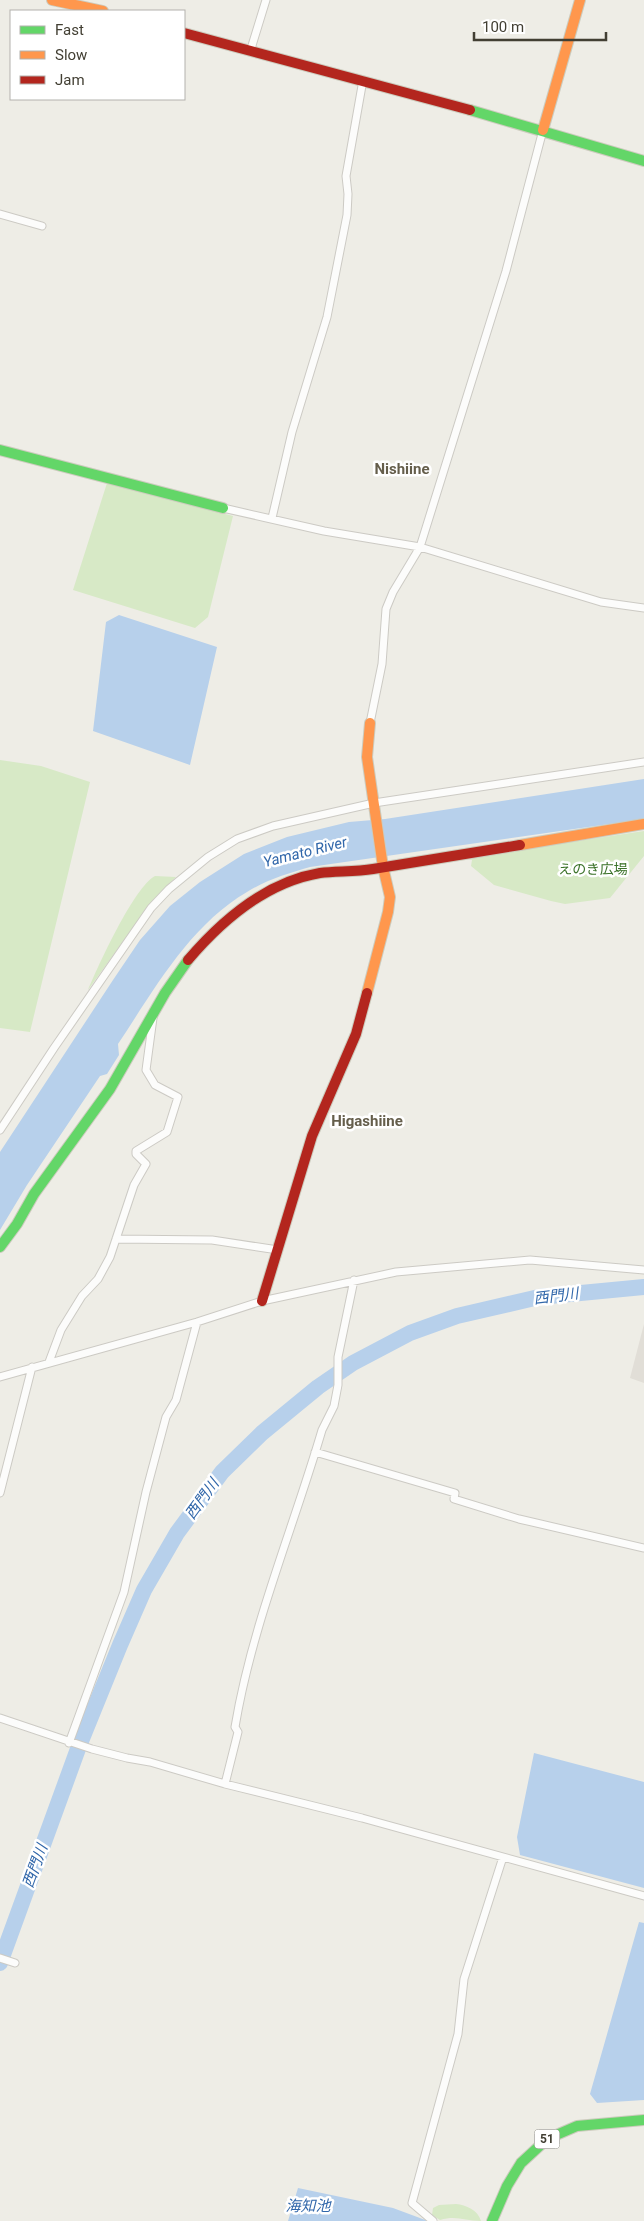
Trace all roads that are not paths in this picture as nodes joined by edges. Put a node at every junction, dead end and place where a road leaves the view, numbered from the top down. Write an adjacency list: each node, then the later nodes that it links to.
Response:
1 (52, 0): 4 (street)
2 (266, 0): 6 (street)
3 (580, 0): 8 (street)
4 (98, 10)
5 (185, 34): 6 (street)
6 (250, 52): 7 (street)
7 (363, 80): 8 (street); 14 (street)
8 (543, 130): 9 (street); 15 (street)
9 (644, 161)
10 (0, 214): 11 (street)
11 (42, 226)
12 (0, 450): 13 (street)
13 (224, 508): 14 (street)
14 (272, 518): 15 (street)
15 (420, 547): 16 (street); 17 (street)
16 (644, 608)
17 (370, 722): 19 (street)
18 (644, 762): 19 (street)
19 (374, 805): 21 (street); 23 (street)
20 (644, 824): 21 (street)
21 (383, 865): 22 (street); 26 (street)
22 (153, 1017): 24 (street); 25 (street)
23 (0, 1130)
24 (116, 1238): 26 (street); 31 (street)
25 (0, 1247)
26 (278, 1250): 29 (street)
27 (644, 1270): 28 (street)
28 (354, 1280): 29 (street); 34 (street)
29 (262, 1301): 30 (street)
30 (197, 1322): 31 (street); 38 (street)
31 (49, 1362): 32 (street)
32 (32, 1367): 33 (street); 35 (street)
33 (0, 1377)
34 (315, 1452): 36 (street); 39 (street)
35 (0, 1494)
36 (644, 1548)
37 (0, 1718): 38 (street)
38 (71, 1744): 39 (street)
39 (225, 1784): 40 (street)
40 (503, 1857): 41 (street); 45 (street)
41 (644, 1896)
42 (0, 1958): 43 (street)
43 (14, 1962)
44 (644, 2120): 46 (street, 51)
45 (433, 2221)
46 (492, 2221)

